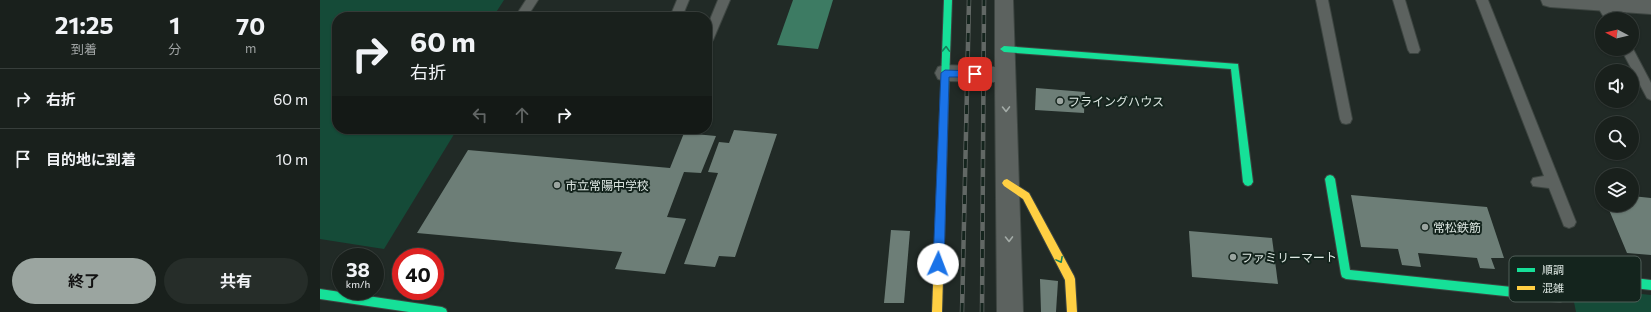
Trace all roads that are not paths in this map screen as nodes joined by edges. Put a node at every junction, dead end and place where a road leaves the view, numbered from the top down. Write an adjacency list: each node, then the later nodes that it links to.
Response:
1 (532, 0): 12 (lane)
2 (683, 0): 13 (lane)
3 (724, 0): 14 (lane)
4 (948, 0): 18 (main road, one-way to 4)
5 (1004, 0): 15 (street)
6 (1322, 0): 21 (lane)
7 (1398, 0): 16 (lane)
8 (1482, 0): 25 (lane)
9 (1550, 0): 11 (street)
10 (1651, 7): 11 (street)
11 (1606, 11)
12 (524, 12)
13 (678, 12)
14 (712, 28)
15 (1004, 49): 19 (street); 23 (main road)
16 (1414, 50)
17 (1631, 56): 20 (lane)
18 (945, 73): 19 (street); 34 (main road)
19 (1005, 74): 26 (street, one-way to 26)
20 (1651, 95)
21 (1346, 119)
22 (1330, 180): 30 (main road)
23 (1248, 182)
24 (1538, 182): 25 (lane)
25 (1553, 182): 27 (lane)
26 (1007, 183): 35 (street, one-way to 35); 36 (main road, one-way to 36)
27 (1569, 222)
28 (1641, 284): 29 (main road)
29 (1651, 285)
30 (1509, 292)
31 (320, 294): 32 (main road)
32 (362, 306): 33 (main road)
33 (442, 312)
34 (937, 312)
35 (1010, 312)
36 (1072, 312)

